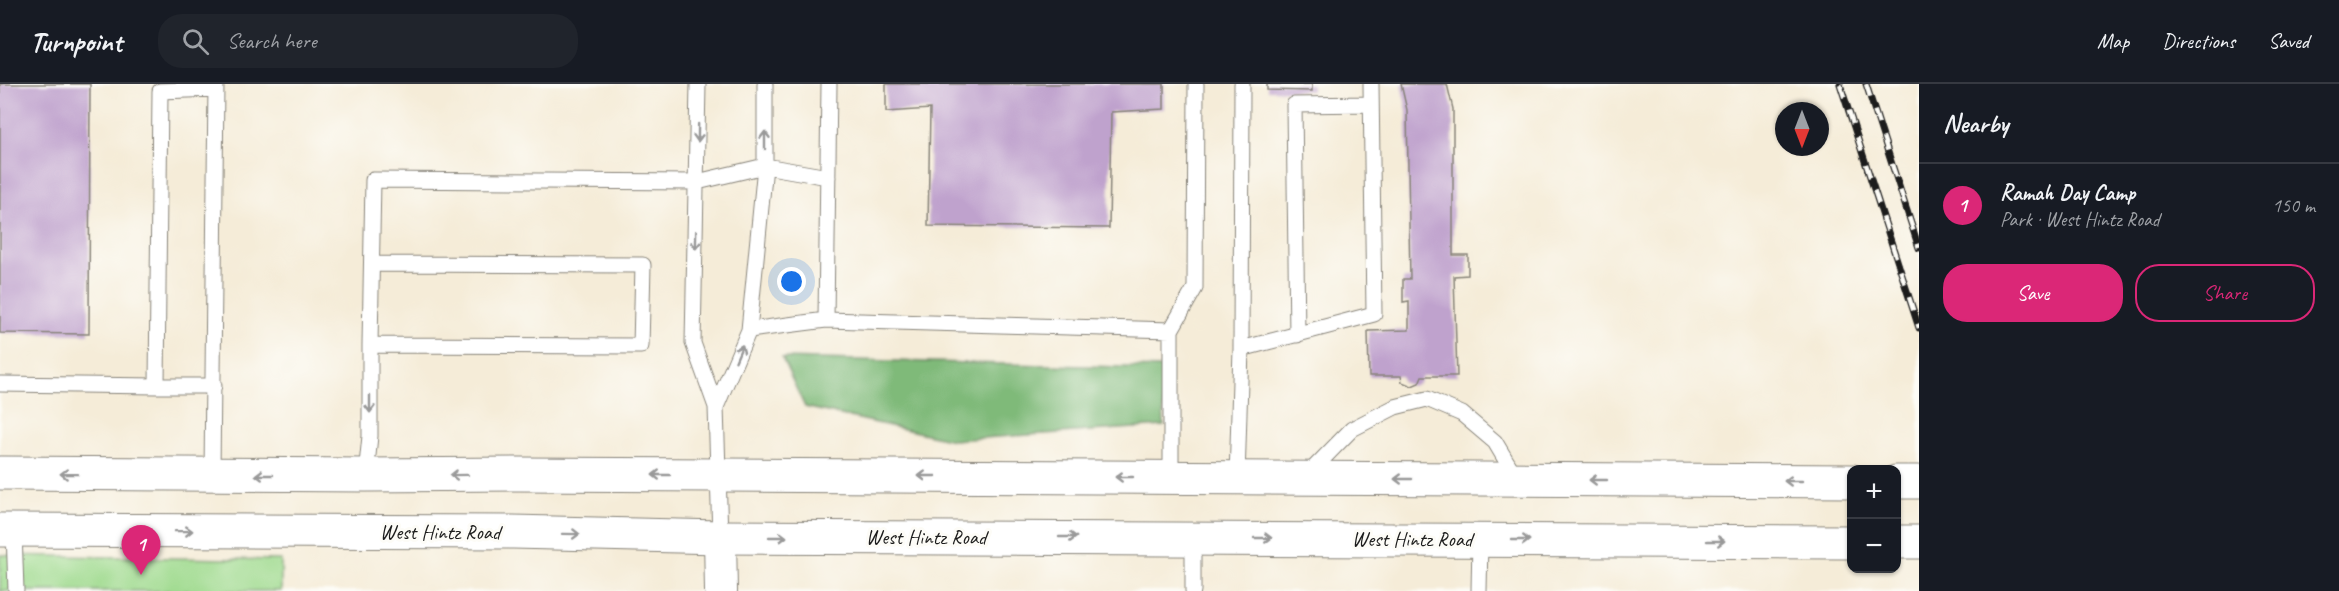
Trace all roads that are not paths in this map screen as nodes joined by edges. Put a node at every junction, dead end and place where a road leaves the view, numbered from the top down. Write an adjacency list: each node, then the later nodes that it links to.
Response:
1 (698, 84): 11 (lane, one-way to 11)
2 (765, 84): 9 (lane, one-way to 2)
3 (829, 84): 10 (lane)
4 (1196, 84): 15 (lane)
5 (1242, 84): 18 (lane)
6 (1371, 84): 8 (lane)
7 (216, 86): 20 (lane); 21 (lane)
8 (1371, 104): 16 (lane); 16 (lane)
9 (765, 166): 10 (lane); 11 (lane); 14 (lane)
10 (828, 177): 13 (lane)
11 (697, 182): 12 (lane); 22 (lane, one-way to 22)
12 (372, 264): 17 (lane); 17 (lane)
13 (826, 320): 14 (lane); 15 (lane)
14 (749, 330): 22 (lane, one-way to 14)
15 (1172, 330): 27 (lane)
16 (1297, 335): 18 (lane)
17 (370, 345): 26 (lane, one-way to 26)
18 (1241, 349): 28 (lane)
19 (0, 384): 20 (lane)
20 (157, 386): 21 (lane)
21 (214, 386): 24 (lane)
22 (716, 407): 25 (lane)
23 (0, 473): 24 (main road, one-way to 23)
24 (212, 474): 26 (main road, one-way to 24)
25 (719, 475): 26 (main road, one-way to 26); 27 (main road, one-way to 25); 35 (lane)
26 (366, 476)
27 (1172, 477): 28 (main road)
28 (1237, 478): 29 (main road)
29 (1304, 478): 30 (main road, one-way to 29); 30 (lane)
30 (1517, 479): 31 (main road, one-way to 30)
31 (1847, 482)
32 (1901, 482): 33 (main road)
33 (1919, 482)
34 (7, 530): 35 (main road, West Hintz Road, one-way to 35); 41 (lane)
35 (720, 537): 36 (main road, West Hintz Road, one-way to 36); 42 (street)
36 (1193, 538): 37 (main road, West Hintz Road, one-way to 37); 43 (lane)
37 (1480, 540): 38 (main road, West Hintz Road, one-way to 38); 44 (lane)
38 (1847, 542)
39 (1901, 542): 40 (main road)
40 (1919, 542)
41 (16, 591)
42 (721, 591)
43 (1193, 591)
44 (1479, 591)

